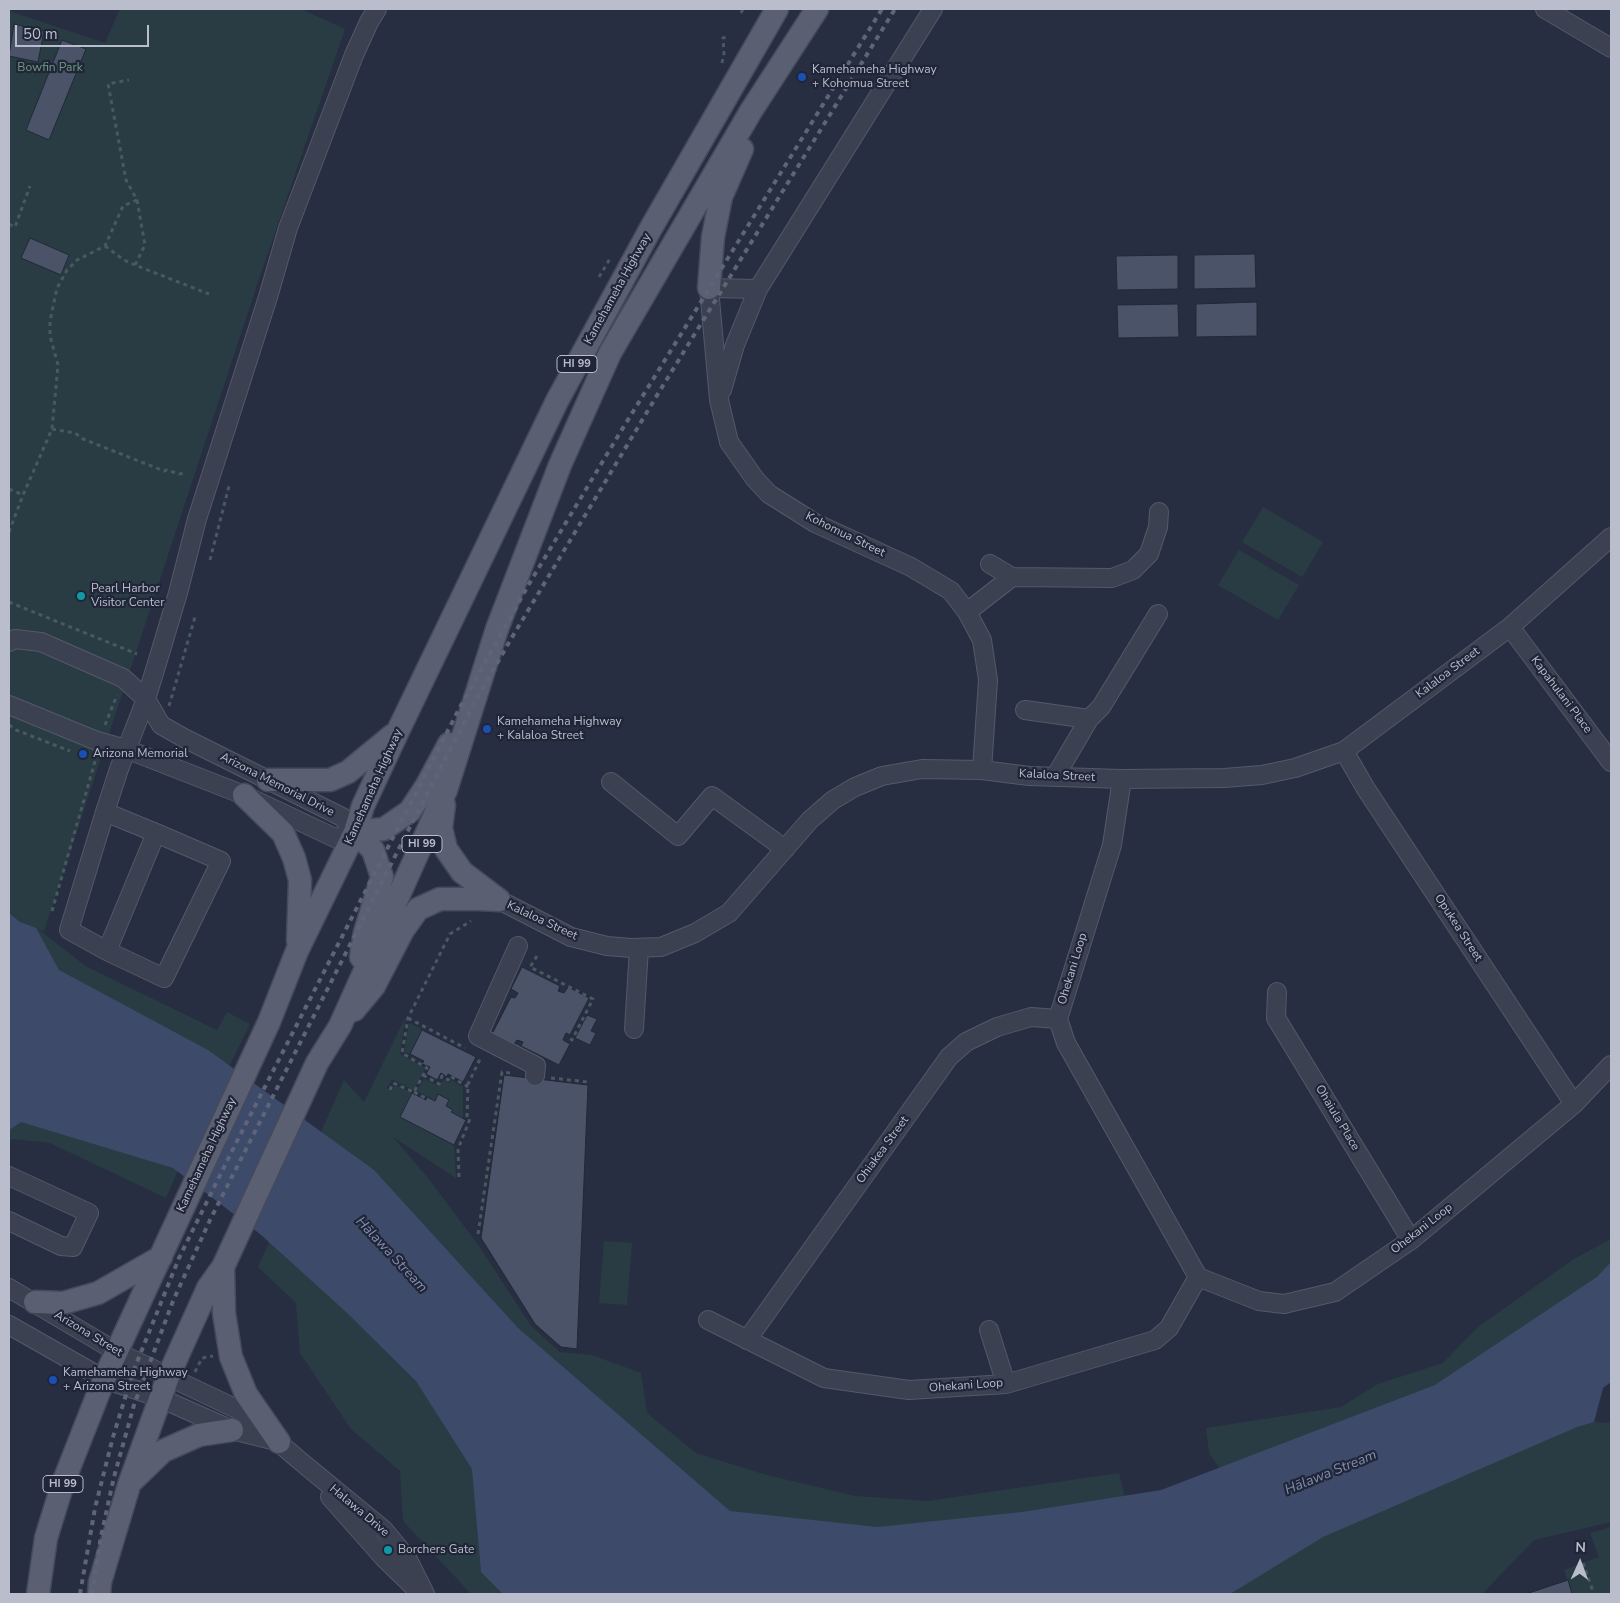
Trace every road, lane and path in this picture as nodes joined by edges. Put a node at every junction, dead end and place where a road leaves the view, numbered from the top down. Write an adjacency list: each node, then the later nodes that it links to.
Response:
1 (377, 9): 45 (street)
2 (743, 9): 7 (path)
3 (777, 9): 52 (main road, Kamehameha Highway / HI 99)
4 (817, 9): 12 (main road, Kamehameha Highway / HI 99)
5 (933, 9): 22 (street)
6 (1545, 9): 9 (street)
7 (741, 13)
8 (726, 38): 10 (path)
9 (1611, 48)
10 (721, 65)
11 (129, 80): 14 (path)
12 (751, 111): 21 (main road); 44 (main road, Kamehameha Highway / HI 99)
13 (30, 186): 15 (path)
14 (137, 200): 17 (path); 19 (path)
15 (10, 225): 16 (path)
16 (9, 232)
17 (106, 246): 19 (path); 25 (path)
18 (615, 248): 20 (path)
19 (135, 265): 23 (path)
20 (596, 283)
21 (709, 288): 22 (street); 24 (street, Kohomua Street)
22 (758, 289): 24 (street)
23 (209, 294)
24 (719, 400): 37 (street, Kohomua Street)
25 (52, 429): 26 (path); 29 (path)
26 (185, 473)
27 (230, 486): 33 (path)
28 (9, 489): 29 (path)
29 (23, 495): 31 (path)
30 (1159, 512): 35 (street)
31 (9, 532)
32 (1611, 537): 40 (street, Kalaloa Street)
33 (210, 560)
34 (990, 564): 35 (street)
35 (1012, 577): 37 (street)
36 (9, 602): 42 (path)
37 (967, 612): 58 (street, Kohomua Street)
38 (1158, 614): 49 (street)
39 (195, 617): 48 (path)
40 (1510, 627): 54 (street, Kalaloa Street); 57 (street, Kapahulani Place)
41 (9, 642): 45 (street, Arizona Memorial Drive)
42 (138, 654)
43 (118, 692): 51 (path)
44 (473, 698): 63 (main road, Kamehameha Highway / HI 99); 66 (main road)
45 (146, 699): 53 (street); 61 (street, Arizona Memorial Drive)
46 (9, 705): 53 (street, Arizona Memorial Drive)
47 (1025, 710): 49 (street)
48 (168, 712)
49 (1089, 719): 59 (street)
50 (9, 725): 55 (path)
51 (105, 725)
52 (398, 731): 61 (main road); 66 (main road, Kamehameha Highway / HI 99)
53 (126, 749): 64 (street, Arizona Memorial Drive); 65 (street)
54 (1344, 751): 60 (street, Kalaloa Street); 92 (street, Opukea Street)
55 (79, 754)
56 (88, 758): 70 (path)
57 (1611, 762)
58 (982, 770): 59 (street, Kalaloa Street); 68 (street, Kalaloa Street)
59 (1055, 776): 60 (street, Kalaloa Street)
60 (1122, 779): 80 (street, Ohekani Loop)
61 (268, 780): 66 (street, Arizona Memorial Drive)
62 (610, 782): 68 (street)
63 (446, 790): 69 (main road); 77 (main road, Kamehameha Highway / HI 99)
64 (244, 795): 66 (street, Arizona Memorial Drive); 75 (main road)
65 (104, 812): 67 (street); 74 (street)
66 (355, 832): 75 (main road, Kamehameha Highway / HI 99); 77 (main road)
67 (156, 833): 74 (street); 74 (street)
68 (785, 849): 73 (street, Kalaloa Street)
69 (499, 900): 73 (street, Kalaloa Street); 81 (main road)
70 (52, 911)
71 (471, 921): 79 (path)
72 (518, 946): 87 (street)
73 (639, 948): 82 (street)
74 (107, 951)
75 (297, 951): 98 (main road, Kamehameha Highway / HI 99)
76 (538, 956): 83 (path)
77 (357, 985): 81 (main road, Kamehameha Highway / HI 99)
78 (1277, 992): 97 (street, Ohaiula Place)
79 (408, 1018): 86 (path); 88 (path)
80 (1058, 1019): 100 (street, Ohekani Loop); 106 (street, Ohiakea Street)
81 (340, 1026): 99 (main road, Kamehameha Highway / HI 99)
82 (634, 1029)
83 (568, 1037)
84 (1611, 1065): 92 (street, Ohekani Loop)
85 (513, 1073): 96 (path)
86 (423, 1075): 88 (path); 90 (path)
87 (535, 1076)
88 (468, 1087): 94 (path)
89 (390, 1090): 90 (path)
90 (414, 1092): 91 (path)
91 (427, 1099)
92 (1574, 1104): 97 (street, Ohekani Loop)
93 (9, 1176): 95 (street)
94 (459, 1177)
95 (9, 1221)
96 (478, 1234)
97 (1411, 1240): 100 (street, Ohekani Loop)
98 (161, 1257): 102 (main road); 107 (main road, Kamehameha Highway / HI 99)
99 (223, 1267): 112 (main road, Kamehameha Highway / HI 99); 114 (main road)
100 (1198, 1277): 111 (street, Ohekani Loop)
101 (9, 1288): 102 (street, Arizona Street)
102 (35, 1302): 107 (street, Arizona Street)
103 (708, 1320): 106 (street, Ohekani Loop)
104 (9, 1325): 110 (street)
105 (990, 1330): 111 (street)
106 (747, 1340): 111 (street, Ohekani Loop)
107 (117, 1352): 110 (main road, Kamehameha Highway / HI 99); 112 (street, Arizona Street)
108 (216, 1356): 109 (path)
109 (194, 1374)
110 (104, 1379): 112 (street); 118 (main road, Kamehameha Highway / HI 99)
111 (1006, 1384)
112 (164, 1387): 113 (street, Halawa Drive); 114 (street, Halawa Drive); 116 (main road, Kamehameha Highway / HI 99)
113 (232, 1430): 114 (street, Halawa Drive); 116 (main road)
114 (279, 1442): 115 (street, Halawa Drive)
115 (299, 1460): 120 (street, Halawa Drive); 121 (street, Halawa Drive)
116 (130, 1482): 119 (main road, Kamehameha Highway / HI 99)
117 (1583, 1563): 122 (path)
118 (38, 1594)
119 (99, 1594)
120 (421, 1594)
121 (425, 1594)
122 (1594, 1594)

